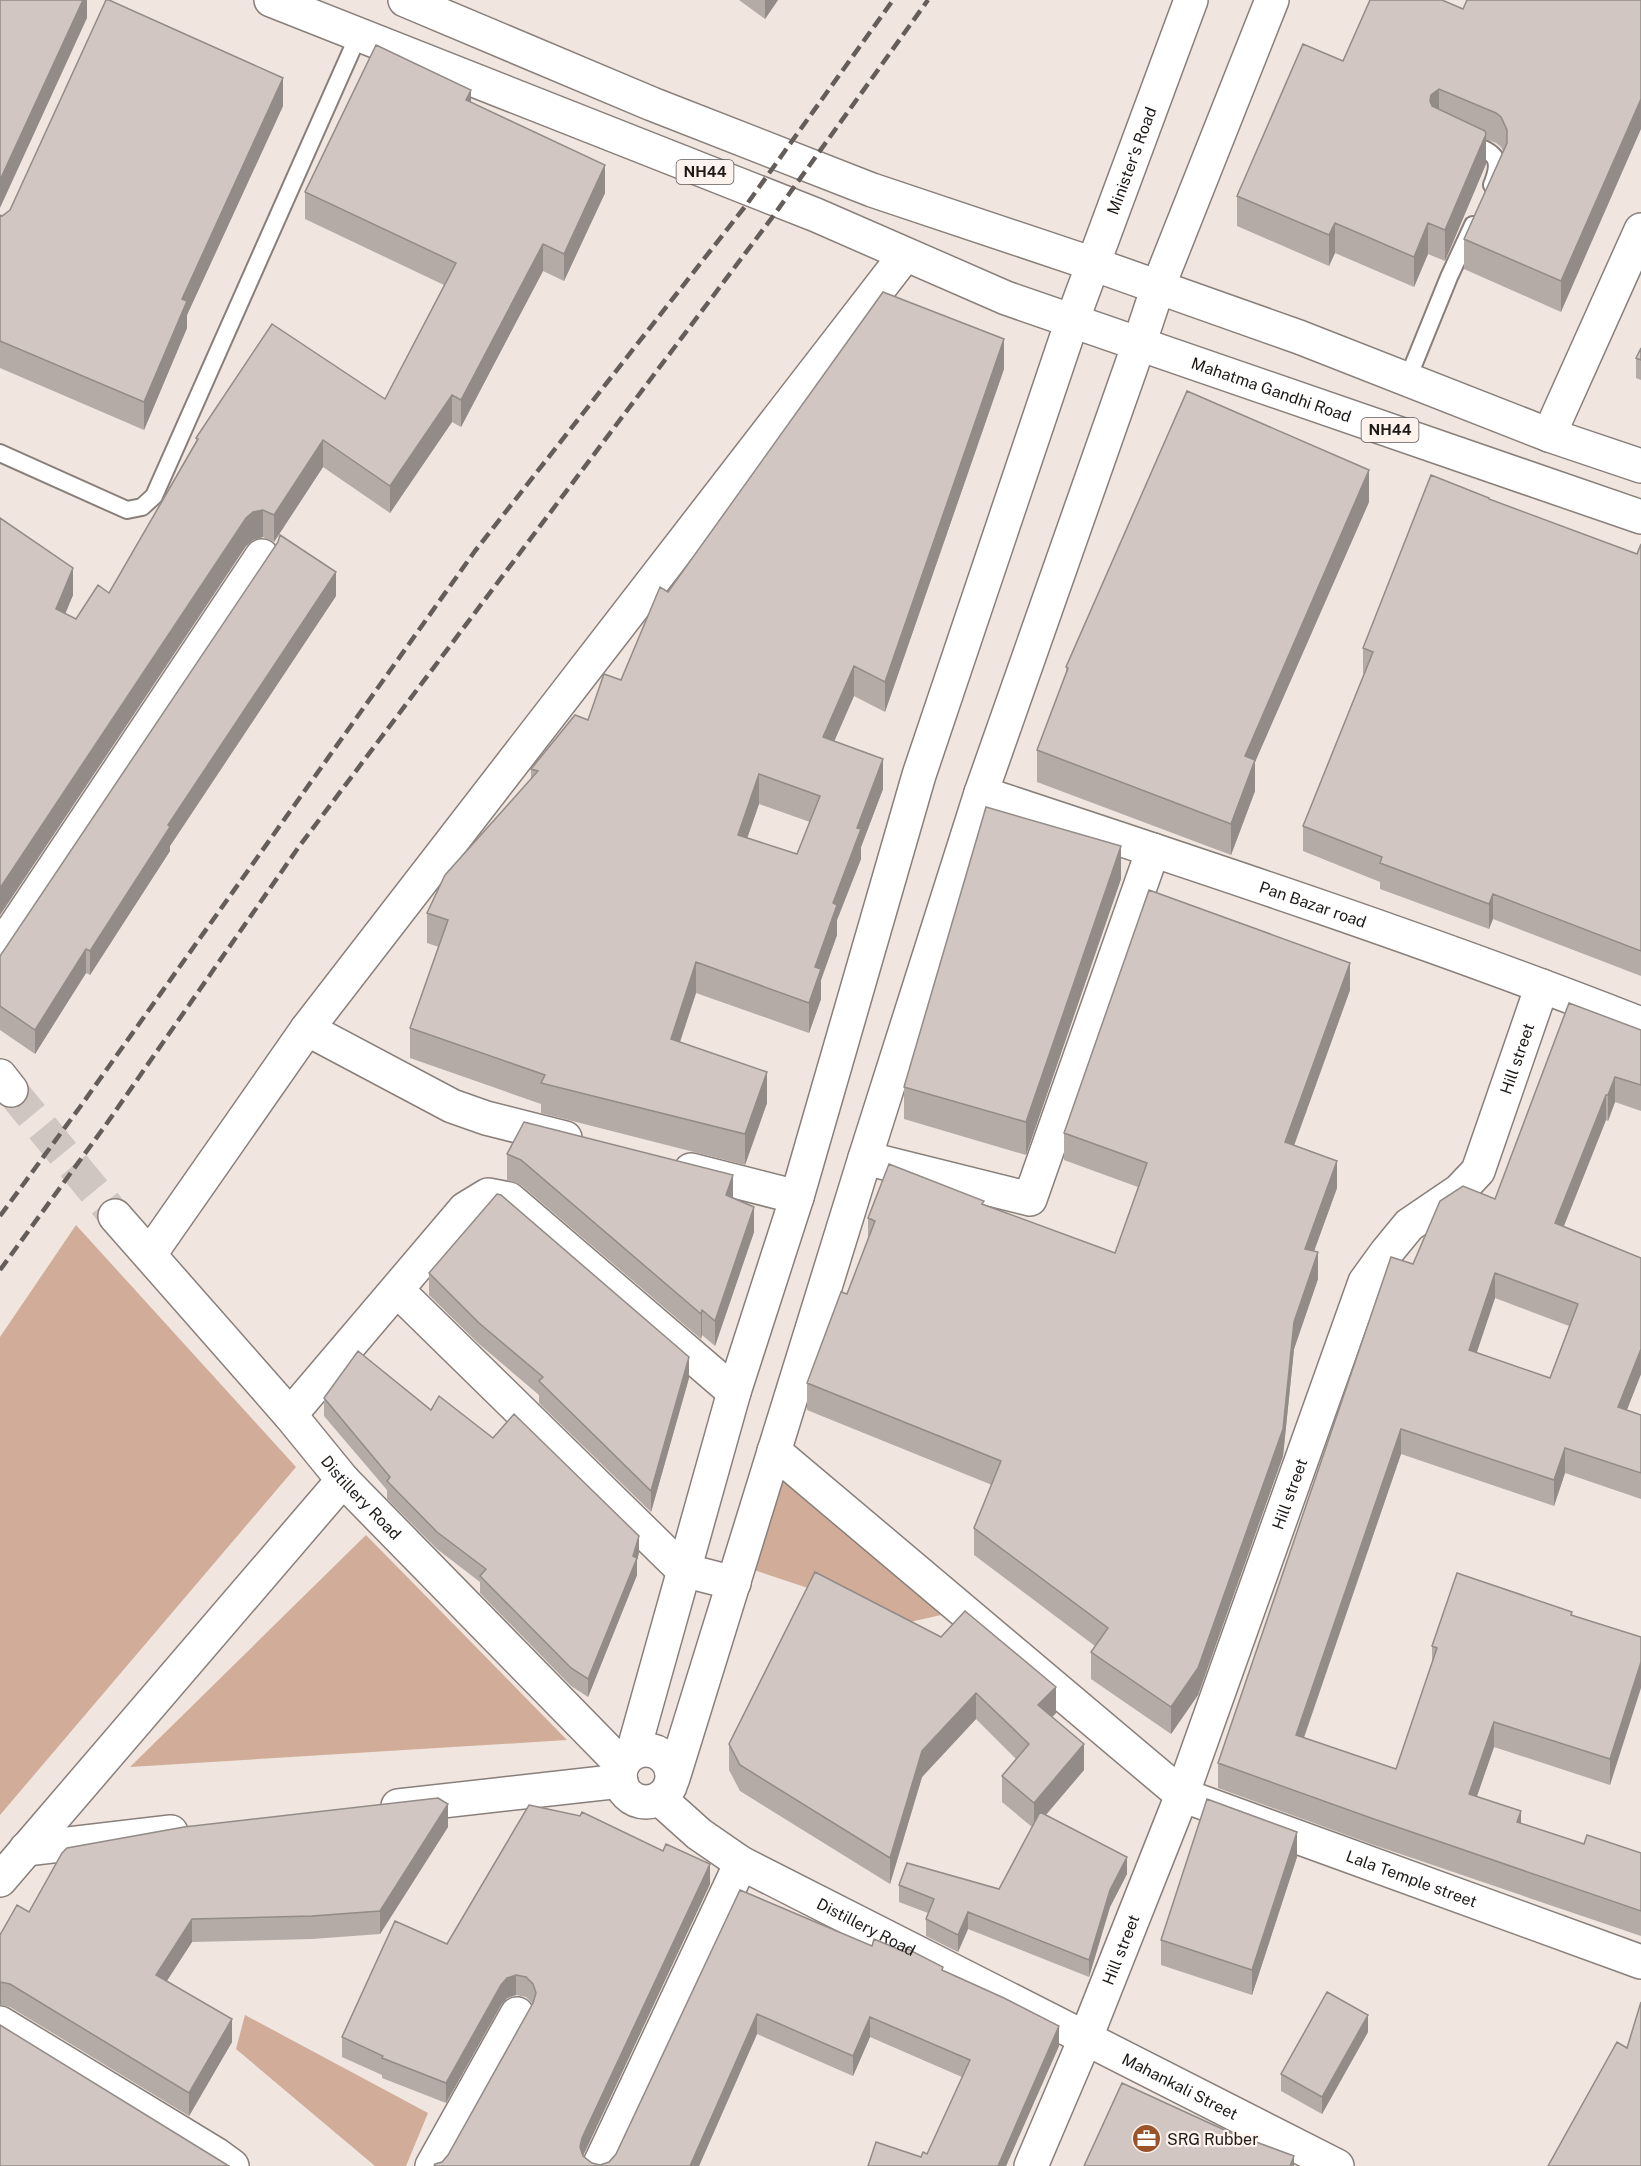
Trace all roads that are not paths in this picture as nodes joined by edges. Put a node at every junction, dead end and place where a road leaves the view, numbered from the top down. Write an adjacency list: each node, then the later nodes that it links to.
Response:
1 (271, 0): 6 (main road, NH44)
2 (405, 0): 5 (main road, NH44)
3 (1191, 0): 10 (main road, Minister's Road)
4 (1272, 0): 11 (main road)
5 (438, 6): 10 (main road, NH44)
6 (358, 36): 9 (main road, NH44); 16 (lane)
7 (1450, 134): 14 (lane)
8 (1641, 230): 15 (main road)
9 (905, 255): 12 (main road, NH44); 25 (main road)
10 (1093, 264): 11 (main road, NH44); 12 (main road, Minister's Road)
11 (1158, 287): 13 (main road); 14 (main road, NH44)
12 (1072, 321): 13 (main road, NH44); 29 (main road, Minister's Road)
13 (1139, 344): 18 (main road, Mahatma Gandhi Road / NH44); 20 (main road)
14 (1408, 378): 15 (main road, NH44)
15 (1549, 435): 17 (main road, NH44)
16 (0, 453)
17 (1641, 466)
18 (1641, 517)
19 (262, 556): 22 (main road)
20 (981, 793): 21 (main road, Pan Bazar road); 27 (main road)
21 (1153, 850): 23 (main road, Pan Bazar road); 27 (main road)
22 (0, 949)
23 (1542, 986): 24 (main road, Pan Bazar road); 41 (main road, Hill street)
24 (1641, 1024)
25 (307, 1029): 26 (main road); 31 (main road)
26 (590, 1144)
27 (864, 1158): 35 (main road)
28 (658, 1162): 29 (main road)
29 (797, 1197): 33 (main road, Minister's Road)
30 (116, 1216): 31 (main road, Distillery Road)
31 (150, 1254): 34 (main road, Distillery Road)
32 (397, 1290): 33 (main road); 34 (main road); 37 (main road)
33 (734, 1392): 37 (main road, Minister's Road)
34 (290, 1415): 36 (main road, Distillery Road)
35 (774, 1451): 38 (main road); 41 (main road)
36 (343, 1480): 39 (main road, Distillery Road); 44 (main road)
37 (684, 1570): 38 (main road); 39 (main road, Minister's Road)
38 (734, 1583): 40 (main road)
39 (625, 1766): 40 (main road, Distillery Road); 40 (main road, Distillery Road); 42 (main road)
40 (666, 1788): 45 (main road, Distillery Road)
41 (1182, 1795): 47 (main road, Lala Temple street); 50 (main road, Hill street)
42 (371, 1810)
43 (205, 1828): 44 (main road)
44 (26, 1849): 46 (main road)
45 (741, 1863): 50 (main road, Distillery Road); 53 (main road)
46 (0, 1880)
47 (1641, 1962)
48 (517, 2014): 52 (main road)
49 (0, 2023): 51 (main road)
50 (1086, 2037): 54 (main road, Hill street); 55 (main road, Mahankali Street)
51 (220, 2162)
52 (432, 2166)
53 (599, 2166)
54 (1030, 2166)
55 (1336, 2166)

